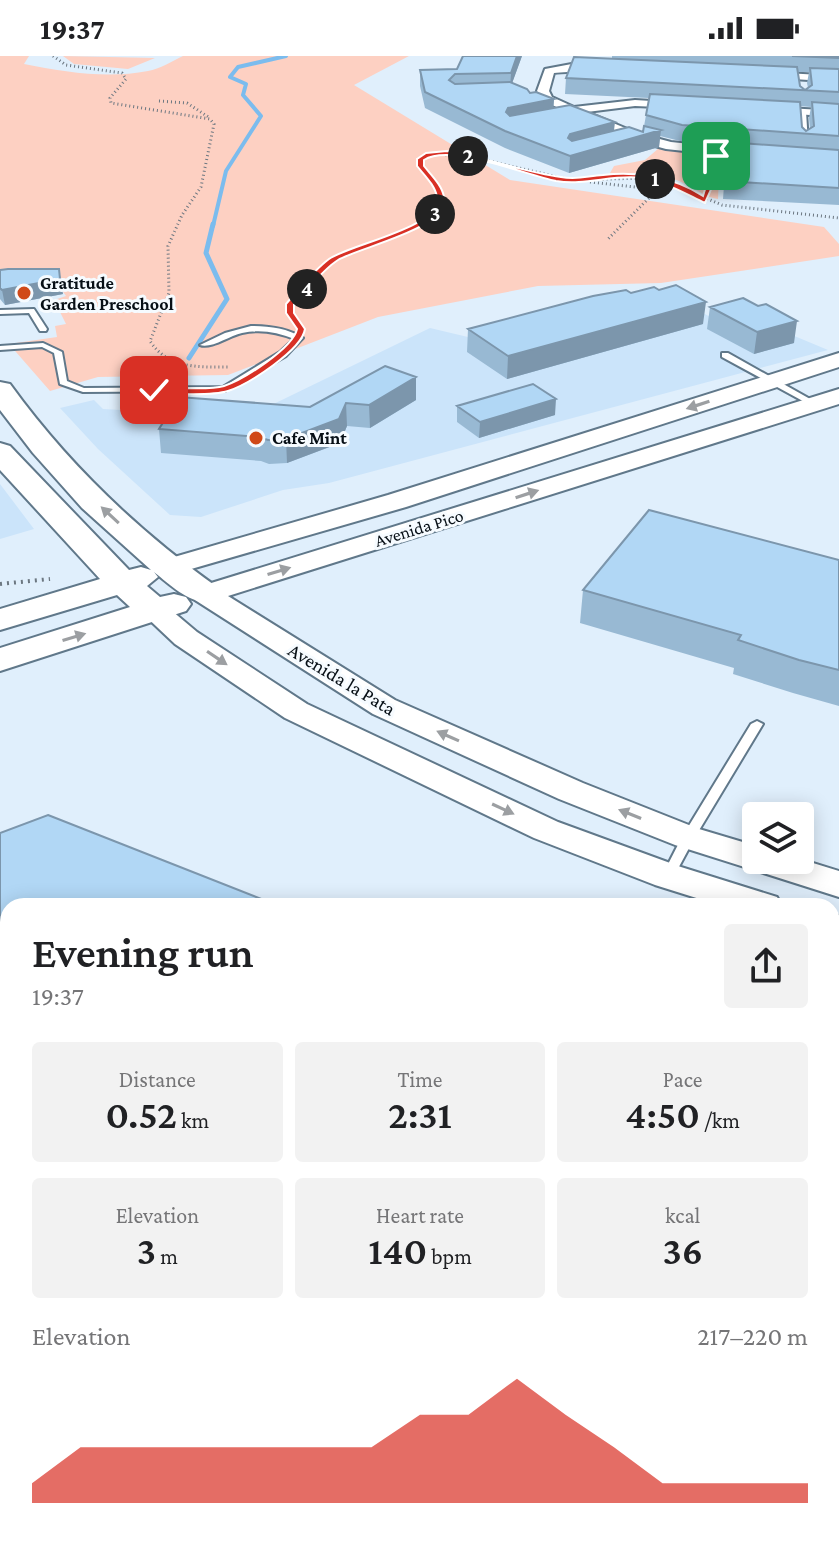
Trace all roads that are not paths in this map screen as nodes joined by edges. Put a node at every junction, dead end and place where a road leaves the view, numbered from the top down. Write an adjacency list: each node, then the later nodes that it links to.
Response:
1 (609, 67): 7 (street)
2 (759, 75): 3 (street)
3 (839, 79)
4 (696, 106): 7 (street)
5 (757, 109): 6 (street)
6 (803, 112): 8 (street); 9 (lane)
7 (575, 114): 10 (street)
8 (839, 114)
9 (805, 143)
10 (766, 155)
11 (0, 312): 12 (lane)
12 (43, 329)
13 (204, 345): 14 (lane)
14 (0, 348)
15 (725, 355): 17 (lane)
16 (839, 360): 17 (main road, Avenida Pico)
17 (773, 381): 19 (lane); 21 (main road, Avenida Pico, one-way to 21)
18 (0, 390): 21 (highway, Avenida la Pata, one-way to 18)
19 (827, 400): 23 (main road, Avenida Pico, one-way to 19)
20 (3, 460): 22 (highway)
21 (167, 568): 22 (highway, Avenida Pico); 23 (highway, Avenida la Pata)
22 (123, 582): 24 (highway); 25 (highway, Avenida Pico)
23 (205, 594): 24 (highway, Avenida Pico); 28 (main road, Avenida la Pata, one-way to 23)
24 (155, 611): 26 (highway, Avenida Pico, one-way to 24); 31 (main road, one-way to 31)
25 (0, 620)
26 (0, 660)
27 (757, 724): 28 (lane)
28 (687, 837): 29 (main road, Avenida la Pata); 31 (lane)
29 (742, 854)
30 (807, 874): 32 (main road, Avenida la Pata)
31 (668, 876): 33 (main road)
32 (839, 884)
33 (738, 898)

